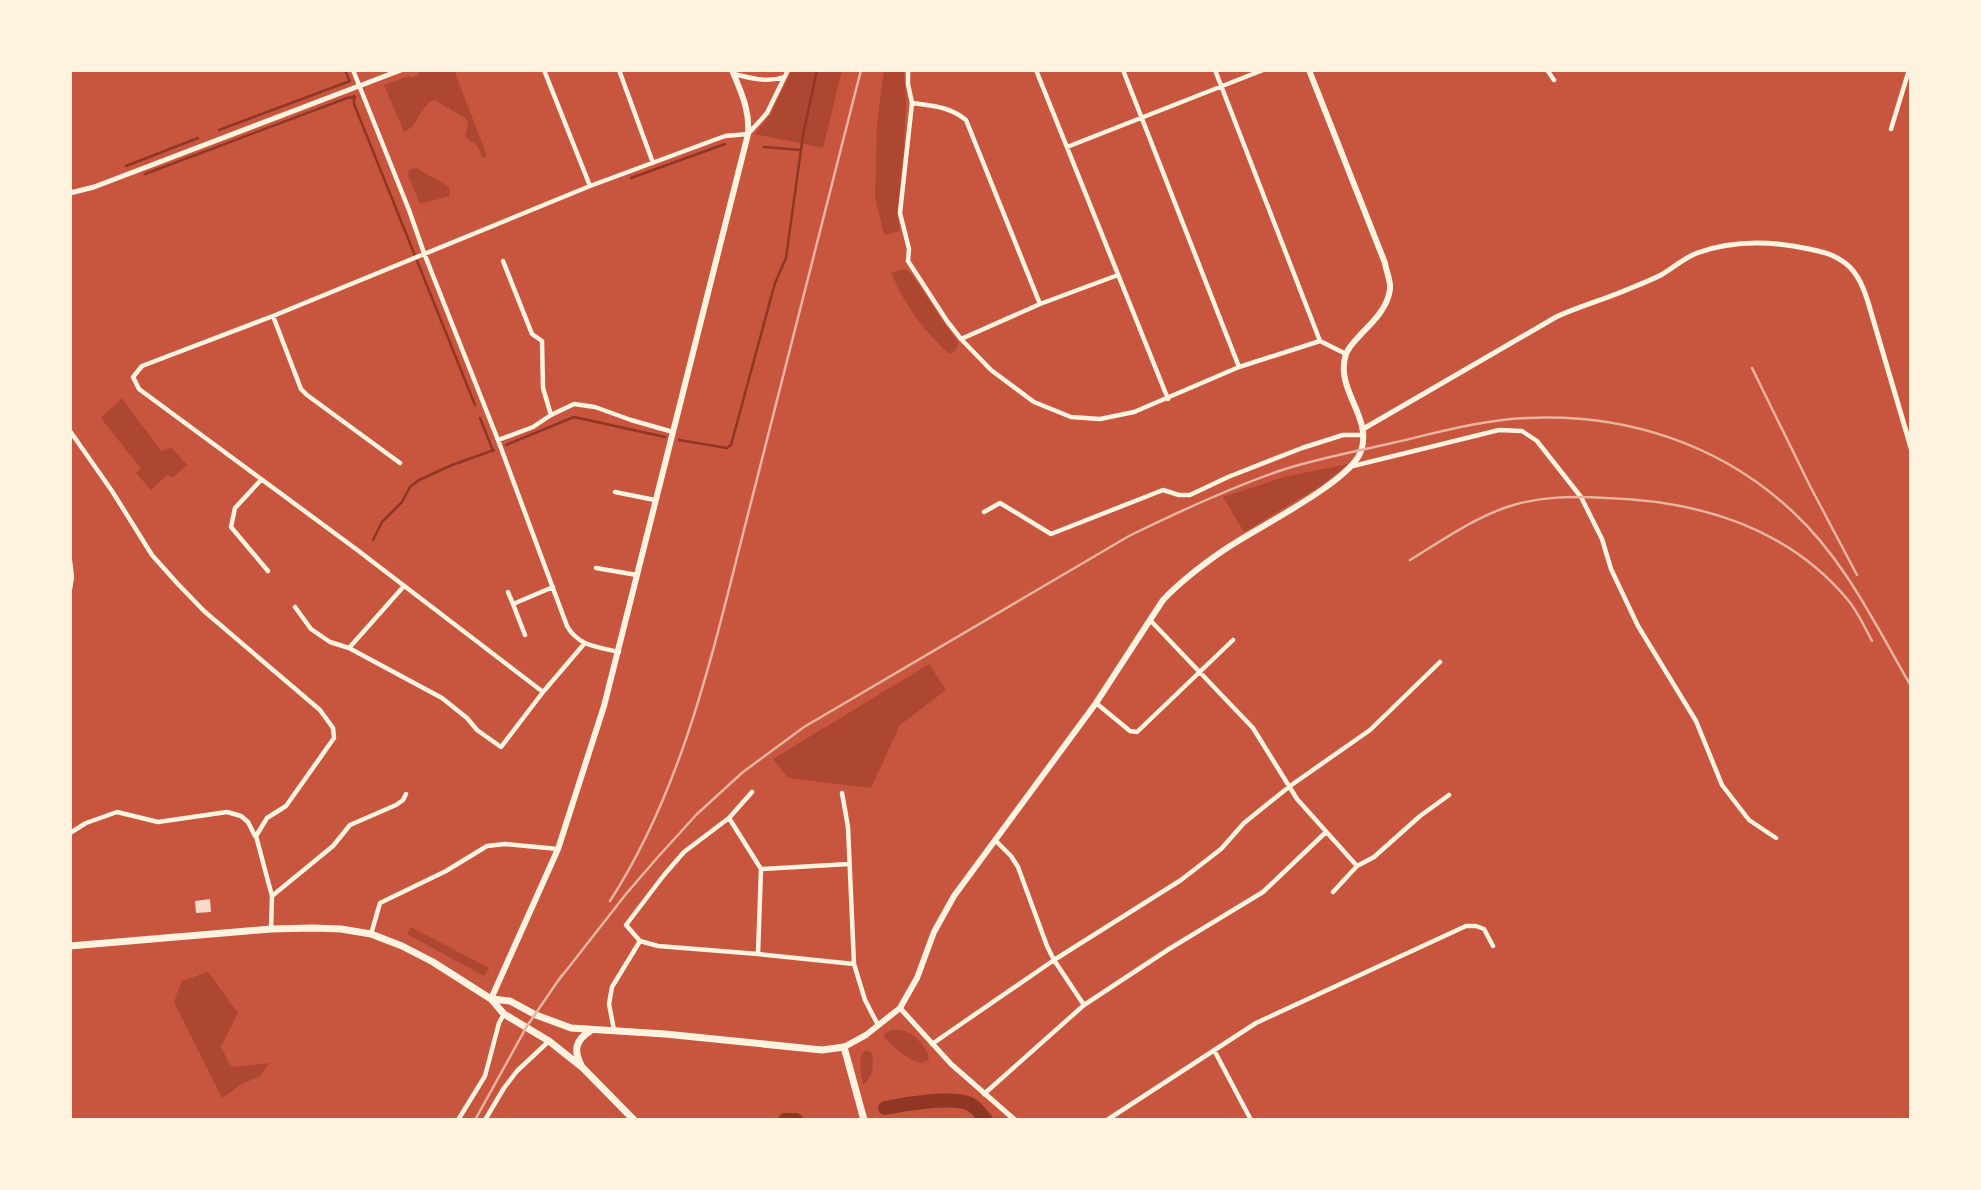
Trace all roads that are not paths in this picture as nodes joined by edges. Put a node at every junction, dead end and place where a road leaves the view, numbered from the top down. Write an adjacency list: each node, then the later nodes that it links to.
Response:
1 (353, 70): 17 (street)
2 (401, 70): 17 (street)
3 (544, 70): 25 (street)
4 (619, 70): 24 (street)
5 (788, 70): 15 (street)
6 (908, 70): 19 (street)
7 (1036, 70): 23 (street)
8 (1123, 70): 20 (street)
9 (1215, 70): 18 (street)
10 (1263, 70): 18 (street)
11 (1309, 70): 34 (main road)
12 (1547, 70): 16 (street)
13 (1909, 70): 21 (street)
14 (733, 72): 15 (street); 22 (main road)
15 (785, 77): 22 (street)
16 (1555, 80)
17 (359, 86): 26 (street); 27 (street)
18 (1221, 86): 20 (street); 33 (street)
19 (912, 103): 30 (street); 32 (street)
20 (1140, 117): 23 (street); 35 (street)
21 (1891, 129)
22 (748, 134): 24 (street); 39 (main road)
23 (1067, 147): 29 (street)
24 (653, 163): 25 (street)
25 (590, 186): 27 (street)
26 (70, 193)
27 (424, 253): 31 (street); 41 (street)
28 (503, 261): 37 (street)
29 (1118, 275): 30 (street); 36 (street)
30 (1040, 304): 32 (street)
31 (273, 316): 43 (street); 45 (street)
32 (961, 339): 36 (street)
33 (1320, 341): 34 (street); 35 (street)
34 (1346, 355): 40 (main road)
35 (1240, 367): 36 (street)
36 (1168, 399)
37 (551, 415): 39 (street); 41 (street)
38 (70, 431): 77 (street)
39 (673, 432): 47 (main road)
40 (1364, 432): 42 (street); 44 (main road); 48 (street)
41 (498, 440): 54 (street)
42 (1911, 448)
43 (401, 463)
44 (1353, 466): 59 (main road); 78 (street)
45 (261, 480): 51 (street); 53 (street)
46 (615, 492): 47 (street)
47 (655, 500): 52 (main road)
48 (984, 512)
49 (70, 561): 55 (street)
50 (596, 568): 52 (street)
51 (268, 571)
52 (638, 575): 64 (main road)
53 (404, 586): 63 (street); 67 (street)
54 (553, 587): 57 (street); 62 (street)
55 (70, 589)
56 (508, 592): 57 (street)
57 (513, 604): 60 (street)
58 (295, 607): 63 (street)
59 (1150, 619): 66 (street); 68 (main road)
60 (525, 635)
61 (1233, 640): 66 (street)
62 (584, 644): 64 (street); 67 (street)
63 (349, 648): 67 (street)
64 (619, 652): 80 (main road)
65 (1440, 662): 69 (street)
66 (1200, 671): 68 (street); 69 (street)
67 (543, 692)
68 (1096, 703): 79 (main road)
69 (1290, 786): 75 (street); 92 (street)
70 (752, 792): 74 (street)
71 (842, 793): 81 (street)
72 (406, 794): 85 (street)
73 (1449, 795): 82 (street)
74 (729, 818): 83 (street); 88 (street)
75 (1326, 832): 82 (street); 95 (street)
76 (70, 833): 77 (street)
77 (256, 836): 85 (street)
78 (1776, 838)
79 (995, 839): 92 (street); 96 (main road)
80 (558, 849): 87 (street); 94 (main road)
81 (849, 864): 83 (street); 93 (street)
82 (1357, 866): 84 (street)
83 (761, 869): 91 (street)
84 (1333, 892)
85 (272, 896): 86 (street)
86 (271, 929): 87 (main road); 89 (main road)
87 (371, 934): 94 (main road)
88 (640, 941): 91 (street); 100 (street)
89 (70, 946)
90 (1493, 946): 104 (street)
91 (758, 954): 93 (street)
92 (1054, 960): 95 (street); 102 (street)
93 (854, 964): 98 (street)
94 (491, 999): 97 (main road); 99 (main road)
95 (1084, 1005): 106 (street)
96 (900, 1008): 98 (main road); 102 (street)
97 (504, 1014): 101 (main road); 107 (street)
98 (878, 1026): 103 (main road)
99 (591, 1031): 100 (main road); 105 (main road)
100 (614, 1031): 103 (main road)
101 (549, 1041): 105 (main road); 108 (street)
102 (932, 1044): 106 (street)
103 (844, 1046): 110 (main road)
104 (1214, 1050): 112 (street); 113 (street)
105 (583, 1068): 109 (main road)
106 (985, 1094): 111 (street)
107 (458, 1120)
108 (485, 1120)
109 (634, 1120)
110 (864, 1120)
111 (1015, 1120)
112 (1107, 1120)
113 (1251, 1120)

